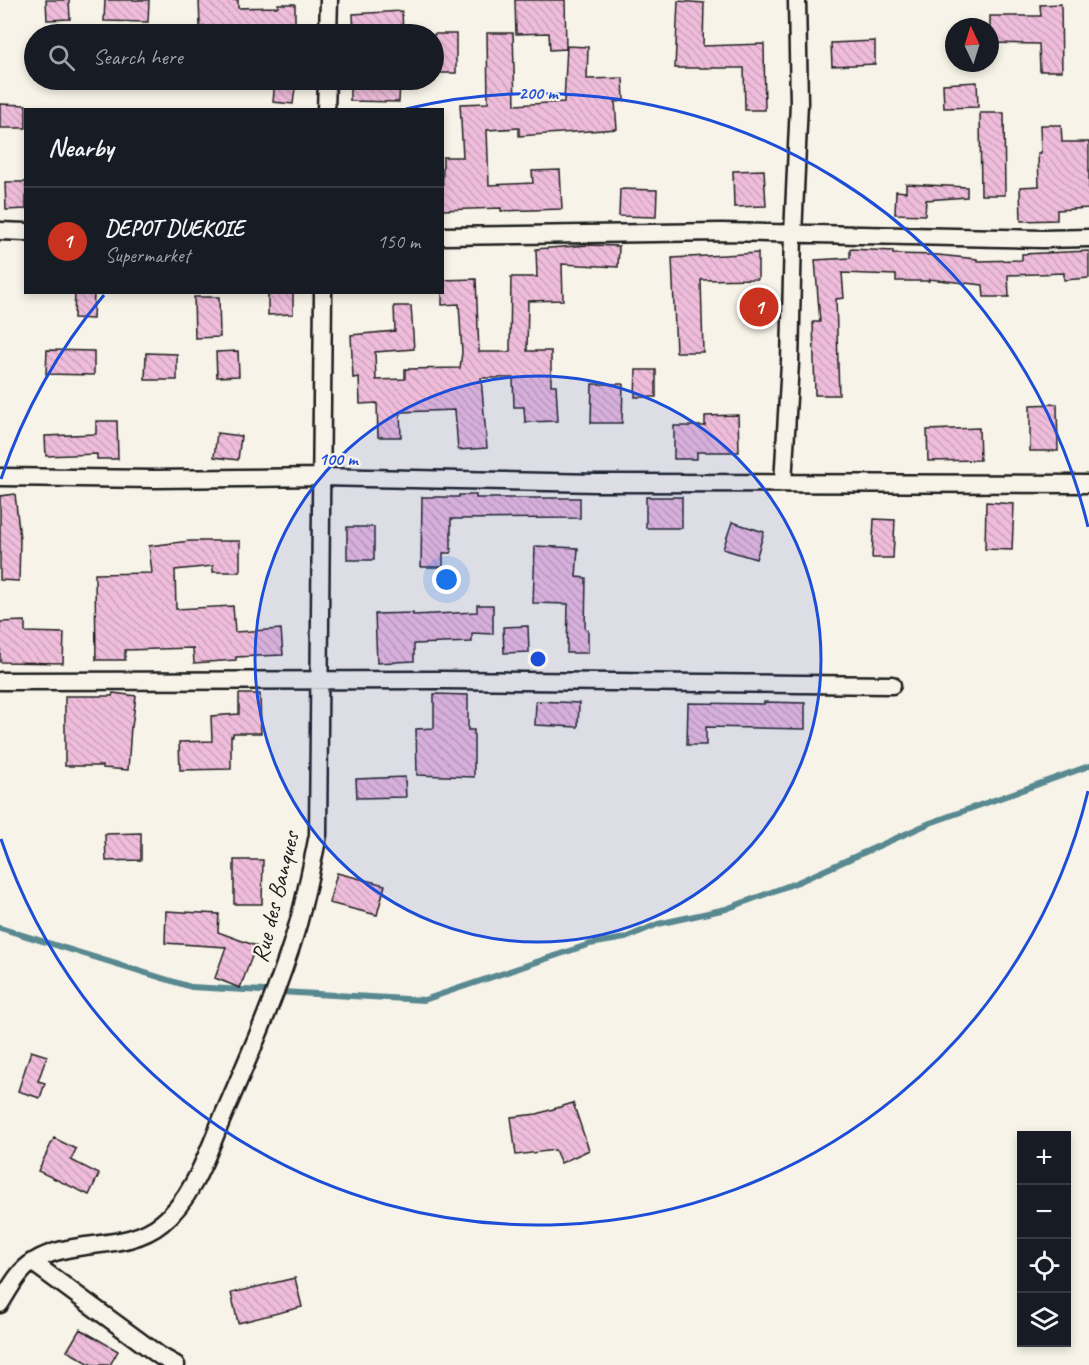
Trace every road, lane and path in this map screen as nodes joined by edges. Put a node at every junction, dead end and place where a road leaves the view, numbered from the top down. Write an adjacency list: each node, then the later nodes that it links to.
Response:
1 (328, 0): 3 (street)
2 (797, 0): 8 (street)
3 (328, 24)
4 (327, 90): 5 (street)
5 (326, 108)
6 (0, 231): 7 (street)
7 (24, 232)
8 (793, 235): 9 (street); 10 (street); 14 (street)
9 (444, 236)
10 (1089, 238)
11 (323, 294): 13 (street, Rue des Banques)
12 (0, 477): 13 (street)
13 (321, 477): 14 (street); 16 (street, Rue des Banques)
14 (783, 483): 15 (street)
15 (1089, 484)
16 (320, 680): 17 (street); 18 (street); 19 (street, Rue des Banques)
17 (0, 681)
18 (892, 685)
19 (32, 1262): 20 (street, Rue des Banques); 21 (street)
20 (0, 1304)
21 (176, 1365)

